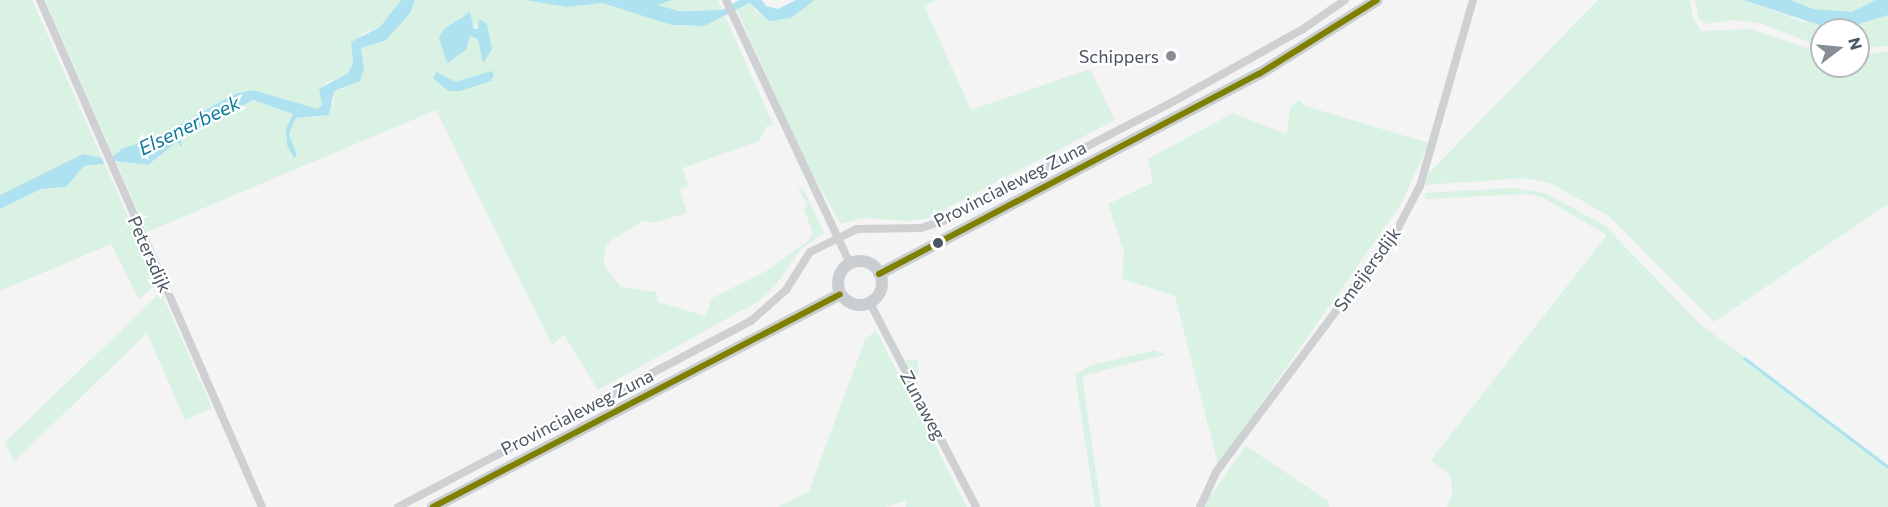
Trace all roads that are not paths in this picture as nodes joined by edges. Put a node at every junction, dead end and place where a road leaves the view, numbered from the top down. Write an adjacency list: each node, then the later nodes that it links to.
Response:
1 (40, 0): 11 (street, Petersdijk)
2 (1345, 0): 6 (street, Provincialeweg Zuna)
3 (1377, 0): 8 (main road, Provincialeweg Zuna)
4 (1473, 0): 15 (street, Smeijersdijk)
5 (727, 3): 6 (street)
6 (837, 238): 7 (street); 12 (street, Provincialeweg Zuna)
7 (850, 264): 8 (main road); 9 (main road)
8 (879, 274): 10 (main road)
9 (840, 294): 10 (main road); 13 (main road, Provincialeweg Zuna)
10 (870, 303): 14 (street, Zunaweg)
11 (262, 507)
12 (398, 507)
13 (433, 507)
14 (976, 507)
15 (1200, 507)

